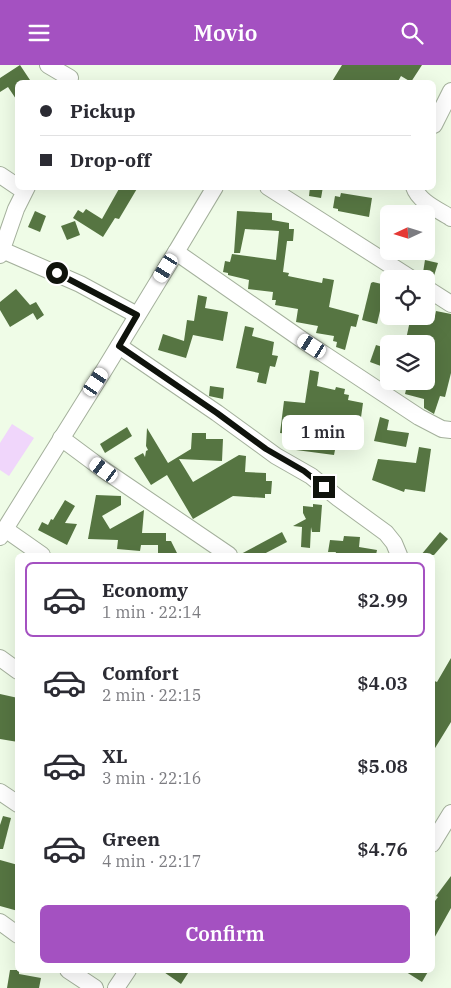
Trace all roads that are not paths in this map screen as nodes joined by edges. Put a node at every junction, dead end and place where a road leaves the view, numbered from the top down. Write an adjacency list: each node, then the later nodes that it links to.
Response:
1 (48, 65): 2 (street)
2 (71, 75)
3 (451, 91): 4 (street)
4 (436, 121)
5 (0, 175): 6 (street)
6 (15, 184)
7 (21, 190): 13 (street)
8 (214, 190): 12 (street)
9 (273, 190): 14 (street)
10 (419, 194): 11 (street)
11 (451, 219)
12 (176, 252): 17 (street); 19 (street)
13 (1, 253): 17 (street)
14 (398, 270)
15 (435, 294): 16 (street)
16 (451, 304)
17 (137, 315): 18 (street)
18 (119, 346): 20 (street); 24 (street)
19 (451, 430)
20 (61, 438): 21 (street); 23 (street)
21 (3, 533): 22 (street)
22 (38, 553)
23 (226, 553)
24 (397, 553)
25 (0, 658): 26 (street)
26 (15, 669)
27 (0, 792): 28 (street)
28 (15, 802)
29 (451, 813): 30 (street)
30 (435, 839)
31 (0, 923): 32 (street)
32 (15, 933)
33 (72, 973): 35 (street)
34 (126, 973): 36 (street)
35 (95, 988)
36 (116, 988)

